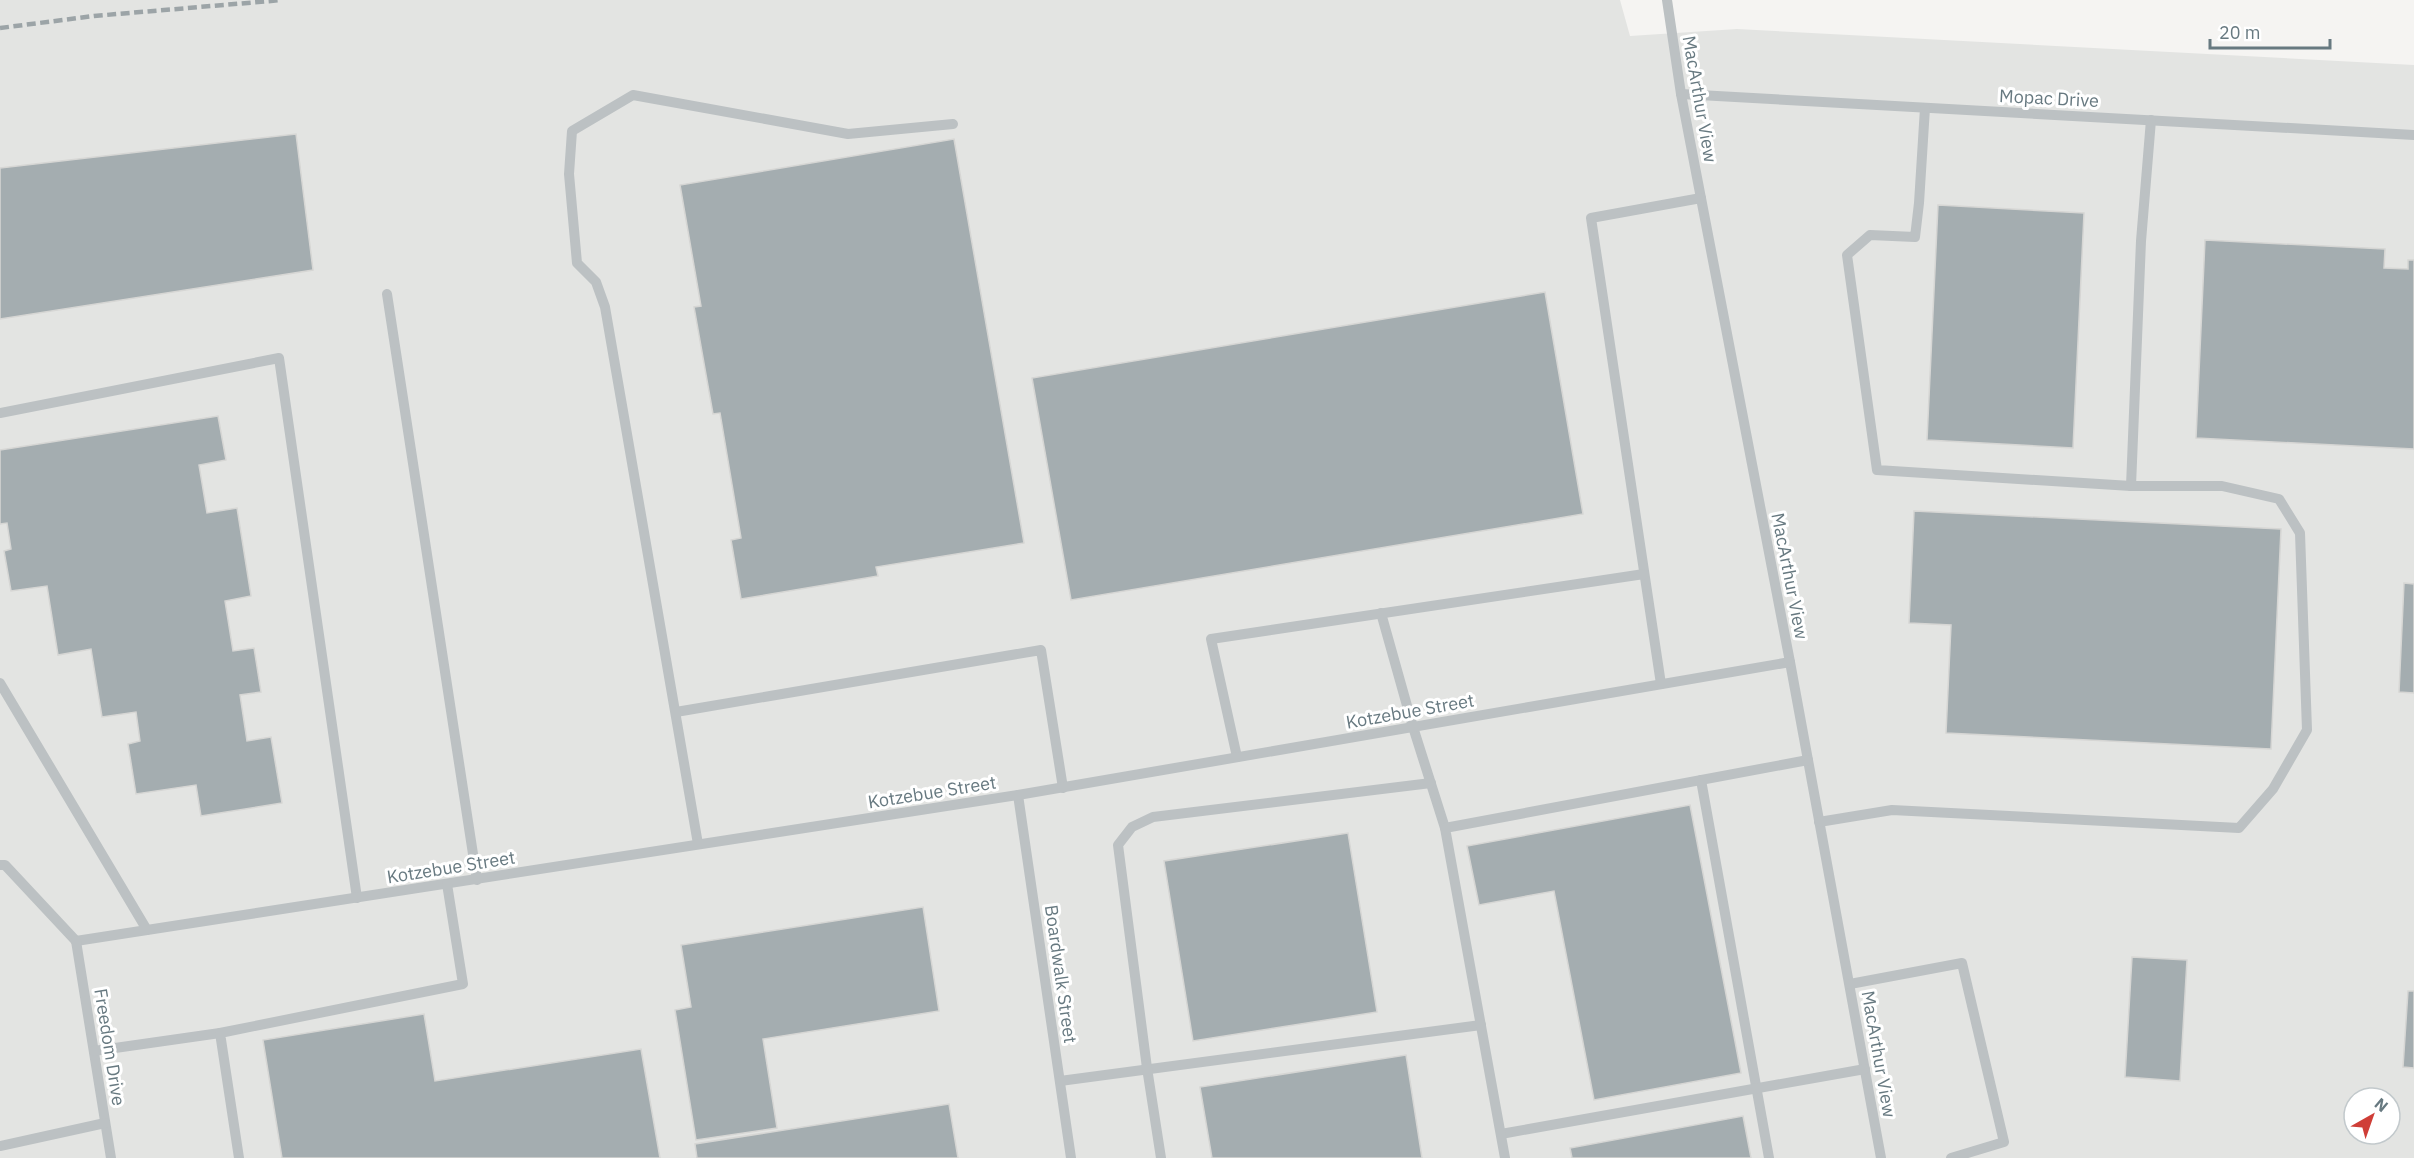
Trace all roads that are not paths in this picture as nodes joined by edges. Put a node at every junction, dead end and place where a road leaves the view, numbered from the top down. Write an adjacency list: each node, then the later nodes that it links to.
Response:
1 (1667, 0): 2 (street, MacArthur View)
2 (1681, 94): 3 (street, Mopac Drive); 7 (street, MacArthur View)
3 (1925, 108): 4 (street, Mopac Drive); 10 (street)
4 (2151, 120): 6 (street, Mopac Drive); 10 (street)
5 (953, 123): 16 (street)
6 (2414, 135)
7 (1701, 198): 11 (street); 13 (street, MacArthur View)
8 (387, 294): 28 (street)
9 (0, 413): 30 (street)
10 (2131, 486): 24 (street)
11 (1644, 574): 12 (street); 15 (street)
12 (1381, 614): 17 (street); 18 (street)
13 (1790, 662): 15 (street, Kotzebue Street); 19 (street, MacArthur View)
14 (0, 683): 31 (street)
15 (1661, 684): 17 (street, Kotzebue Street)
16 (676, 712): 22 (street); 26 (street)
17 (1413, 727): 18 (street, Kotzebue Street); 21 (street)
18 (1237, 757): 22 (street, Kotzebue Street)
19 (1808, 760): 20 (street); 24 (street, MacArthur View)
20 (1701, 780): 25 (street); 40 (street)
21 (1431, 783): 25 (street); 37 (street)
22 (1063, 788): 23 (street, Kotzebue Street)
23 (1018, 795): 26 (street, Kotzebue Street); 39 (street, Boardwalk Street)
24 (1819, 822): 33 (street, MacArthur View)
25 (1445, 828): 34 (street)
26 (698, 844): 28 (street, Kotzebue Street)
27 (0, 865): 32 (street)
28 (477, 880): 29 (street, Kotzebue Street)
29 (447, 884): 30 (street, Kotzebue Street); 35 (street)
30 (357, 898): 31 (street, Kotzebue Street)
31 (147, 930): 32 (street, Kotzebue Street)
32 (76, 941): 36 (street, Freedom Drive)
33 (1850, 984): 38 (street, MacArthur View); 51 (street)
34 (1481, 1024): 37 (street); 42 (street)
35 (220, 1033): 36 (street); 45 (street)
36 (94, 1051): 41 (street, Freedom Drive)
37 (1147, 1068): 39 (street); 47 (street)
38 (1865, 1069): 40 (street); 50 (street, MacArthur View)
39 (1060, 1081): 46 (street, Boardwalk Street)
40 (1756, 1088): 42 (street); 49 (street)
41 (105, 1123): 43 (street); 44 (street, Freedom Drive)
42 (1501, 1134): 48 (street)
43 (0, 1146)
44 (111, 1158)
45 (239, 1158)
46 (1071, 1158)
47 (1161, 1158)
48 (1505, 1158)
49 (1769, 1158)
50 (1881, 1158)
51 (1951, 1158)

